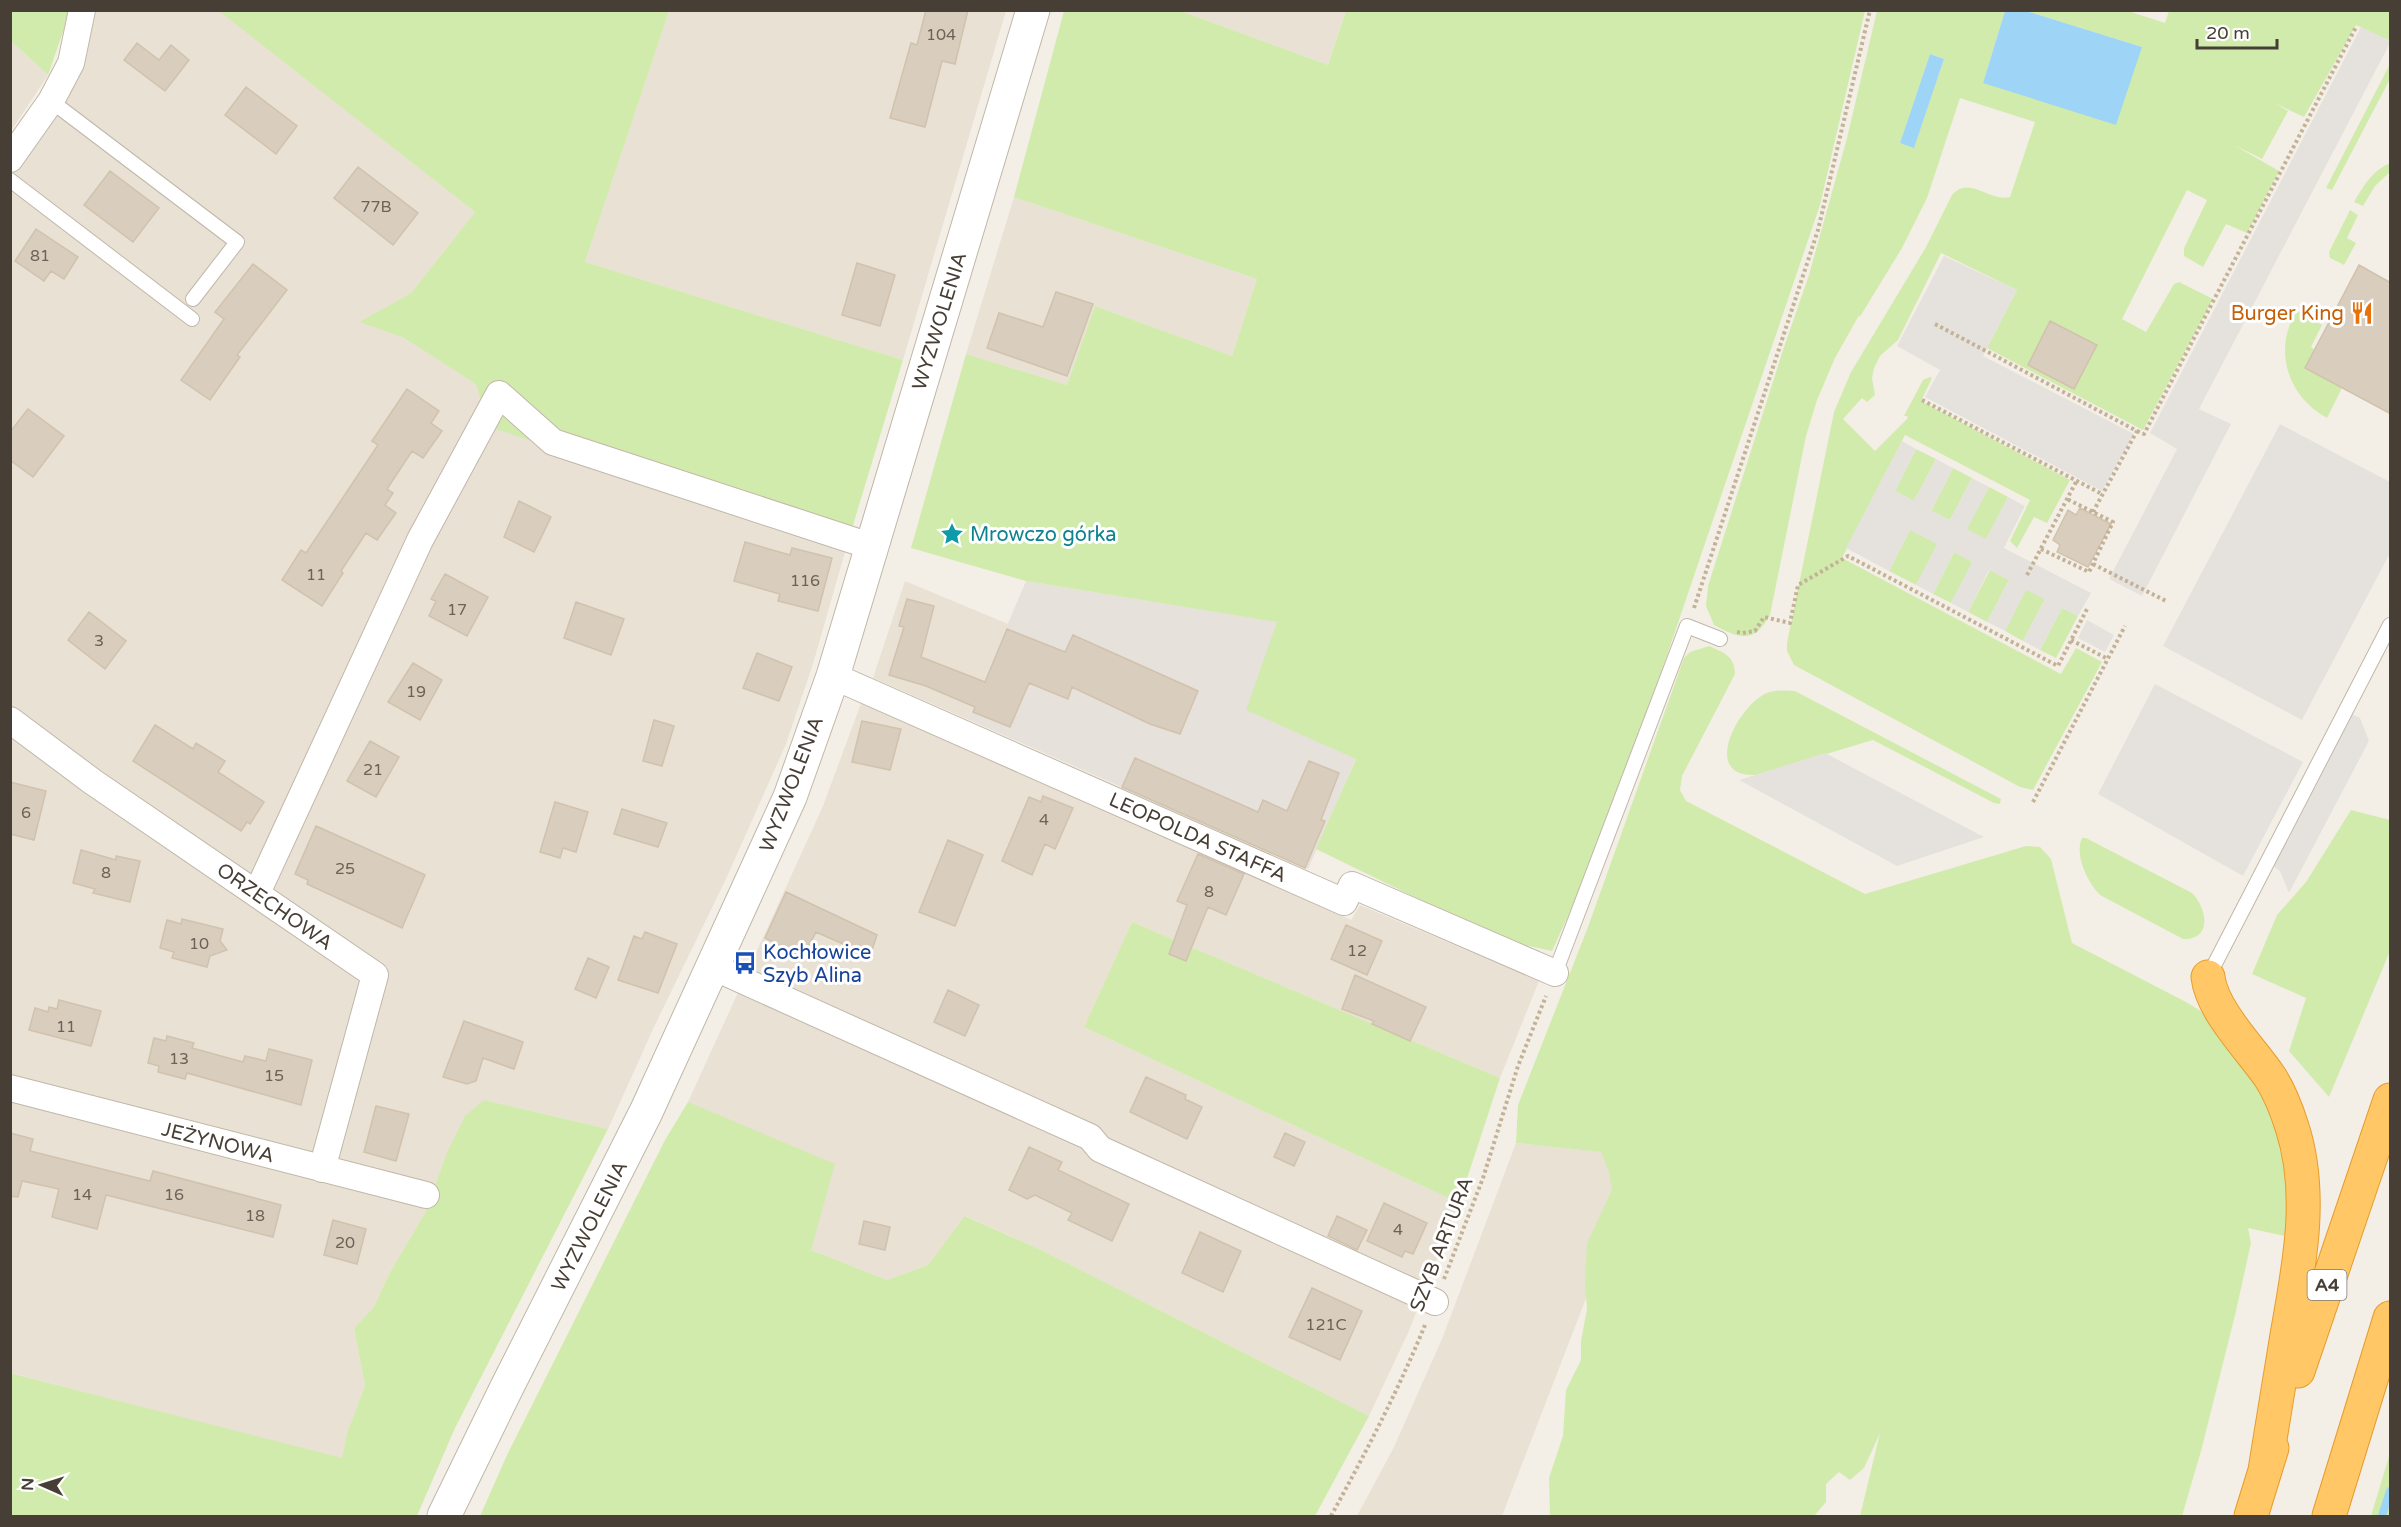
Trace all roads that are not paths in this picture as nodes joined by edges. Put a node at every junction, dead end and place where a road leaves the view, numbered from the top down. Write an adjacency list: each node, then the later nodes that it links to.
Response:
1 (81, 10): 3 (street)
2 (1033, 10): 8 (street, WYZWOLENIA)
3 (51, 101): 4 (street); 6 (lane)
4 (10, 159)
5 (10, 180): 7 (lane)
6 (193, 299)
7 (192, 319)
8 (870, 546): 11 (street, WYZWOLENIA); 13 (street)
9 (2391, 625): 16 (lane)
10 (1720, 639): 15 (lane)
11 (833, 676): 14 (street, WYZWOLENIA); 15 (street, LEOPOLDA STAFFA)
12 (10, 720): 13 (street, ORZECHOWA)
13 (257, 893): 19 (street, ORZECHOWA)
14 (713, 967): 21 (street); 25 (street, WYZWOLENIA)
15 (1556, 973)
16 (2208, 977): 24 (highway)
17 (10, 1088): 19 (street, JEŻYNOWA)
18 (2391, 1100): 24 (highway, A4)
19 (322, 1169): 20 (street, JEŻYNOWA)
20 (426, 1195)
21 (1435, 1302)
22 (2391, 1318): 27 (highway)
23 (2391, 1392): 27 (highway)
24 (2265, 1470): 26 (highway, A4)
25 (444, 1516)
26 (2251, 1516)
27 (2329, 1516)

